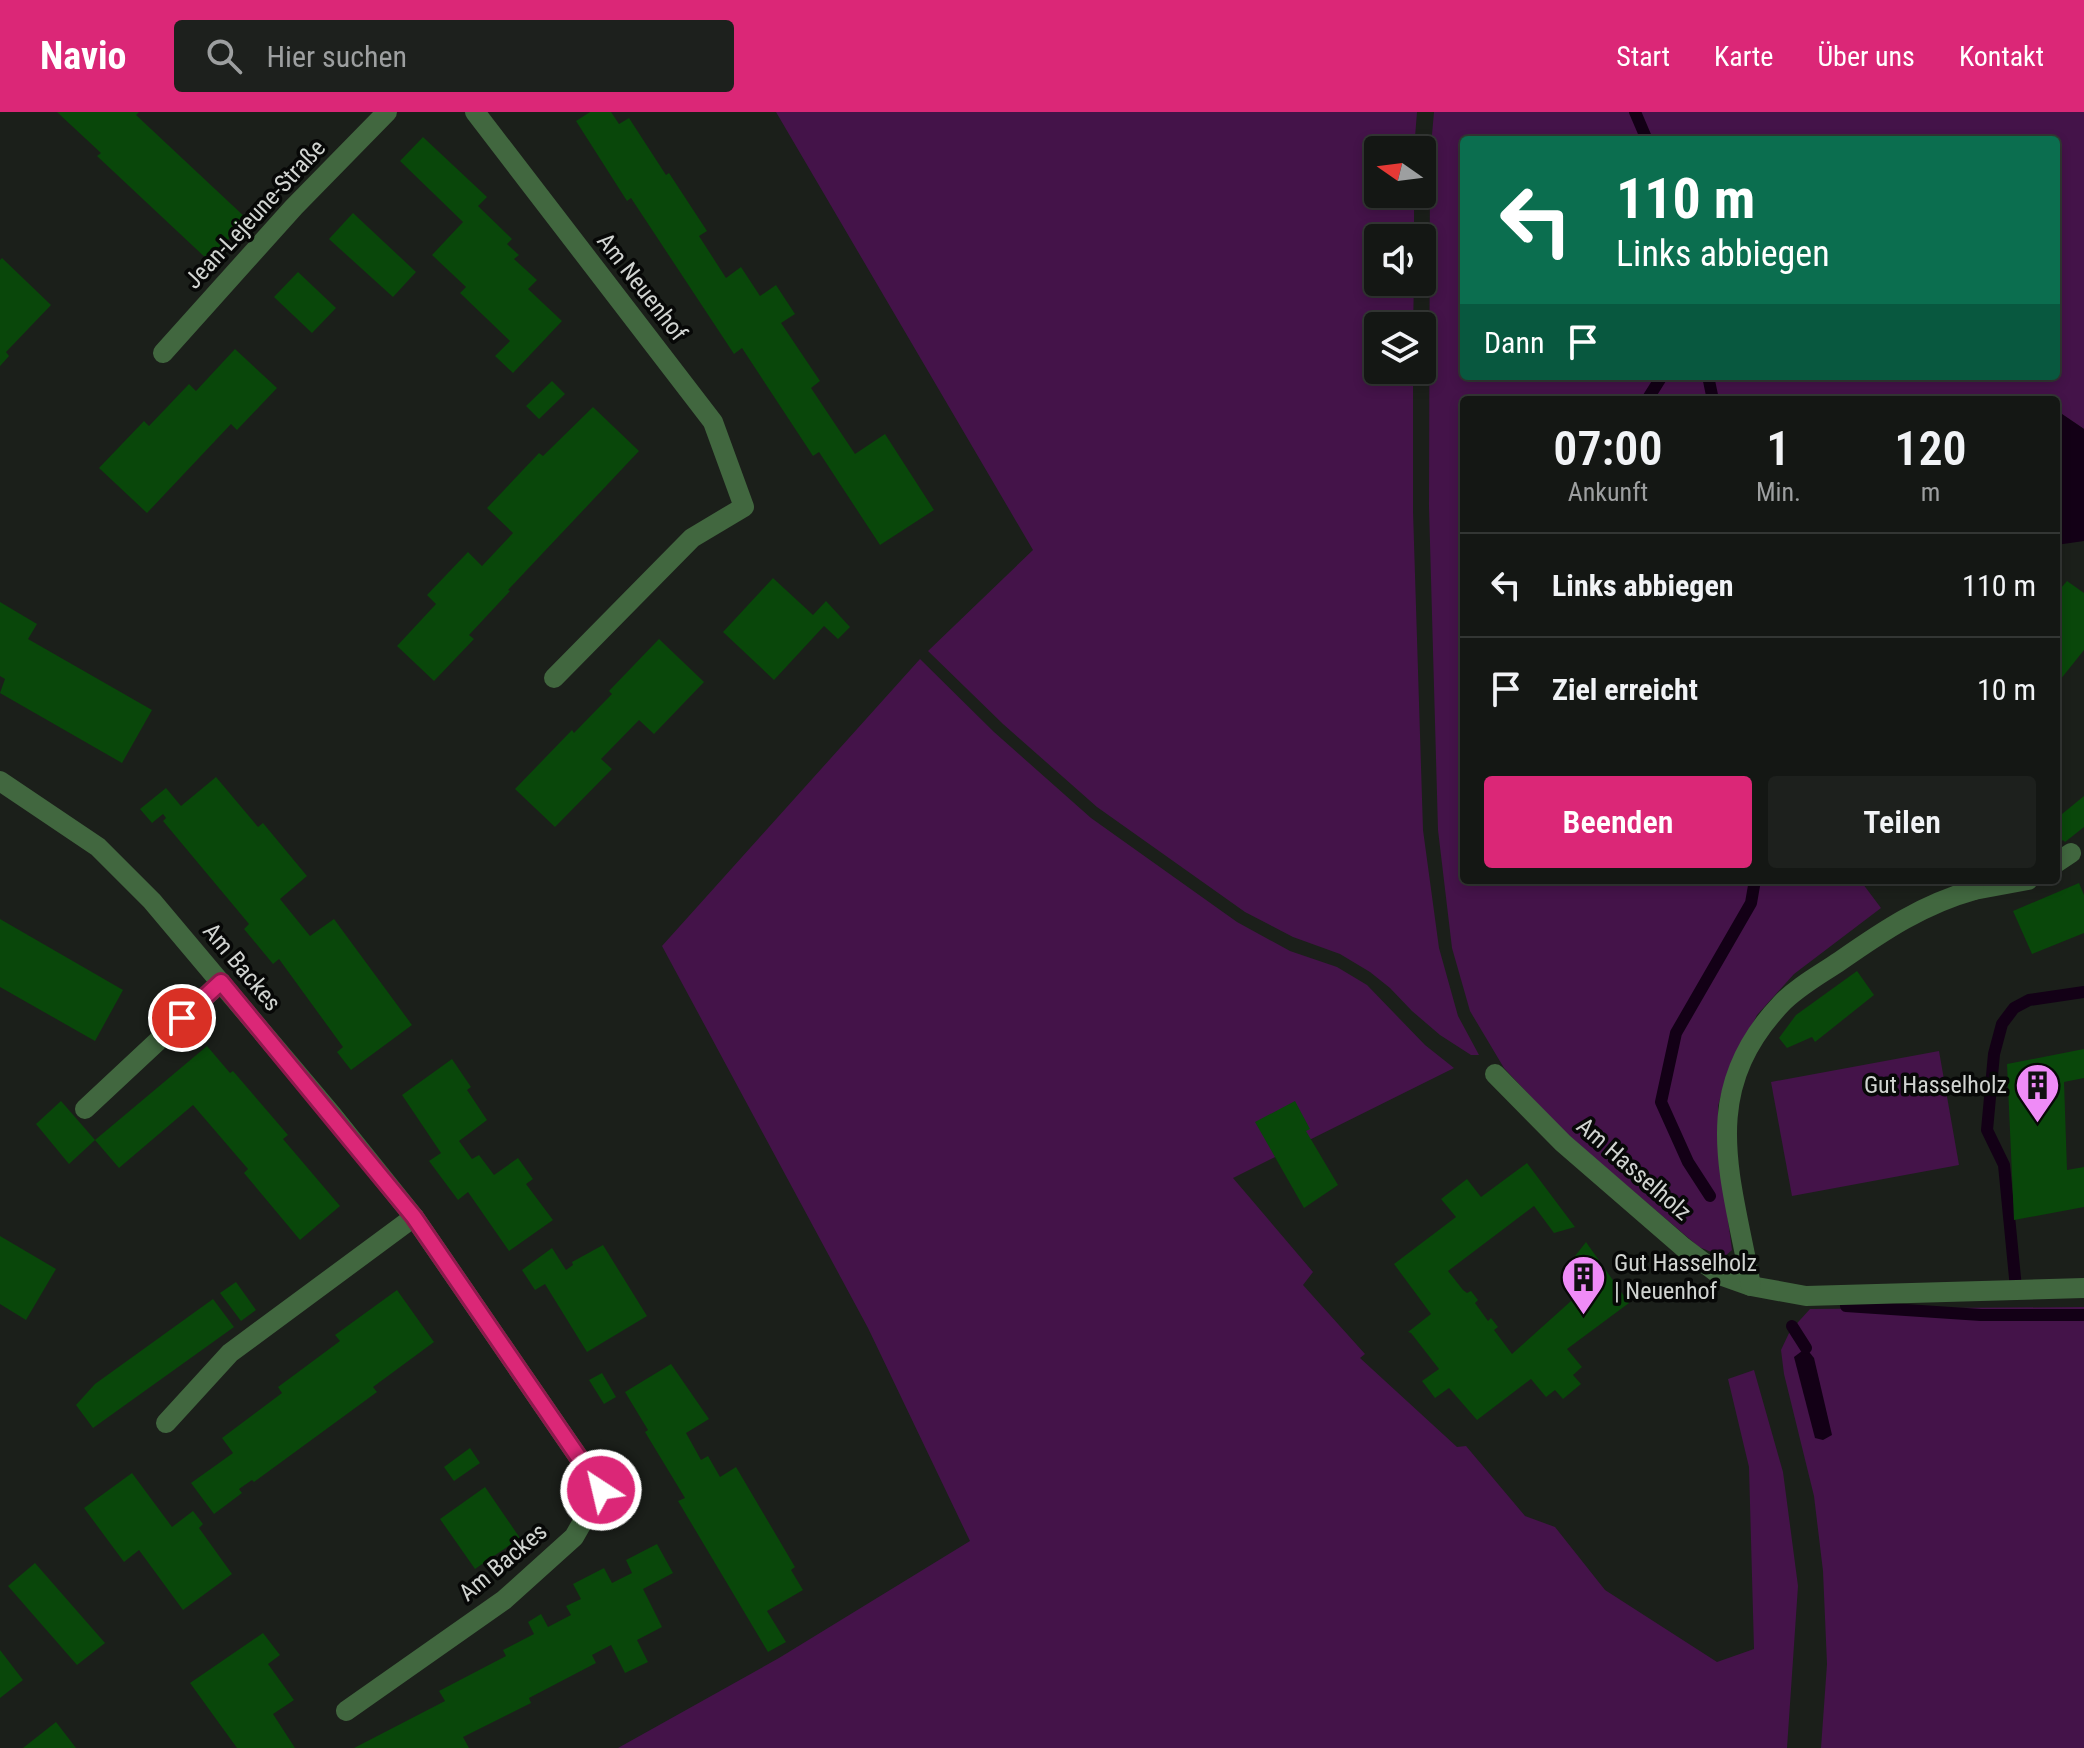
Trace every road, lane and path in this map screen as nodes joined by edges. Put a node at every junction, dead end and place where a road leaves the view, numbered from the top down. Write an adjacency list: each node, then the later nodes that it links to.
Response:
1 (387, 112): 3 (street, Jean-Lejeune-Straße)
2 (475, 112): 4 (street, Am Neuenhof)
3 (163, 353)
4 (554, 678)
5 (0, 781): 7 (street, Am Backes)
6 (2006, 884): 11 (street)
7 (221, 982): 9 (street); 10 (street, Am Backes)
8 (1495, 1074): 11 (street, Am Hasselholz)
9 (85, 1109)
10 (414, 1217): 13 (street); 14 (street, Am Backes)
11 (1751, 1286): 12 (street, Am Hasselholz)
12 (2084, 1288)
13 (166, 1423)
14 (346, 1711)

